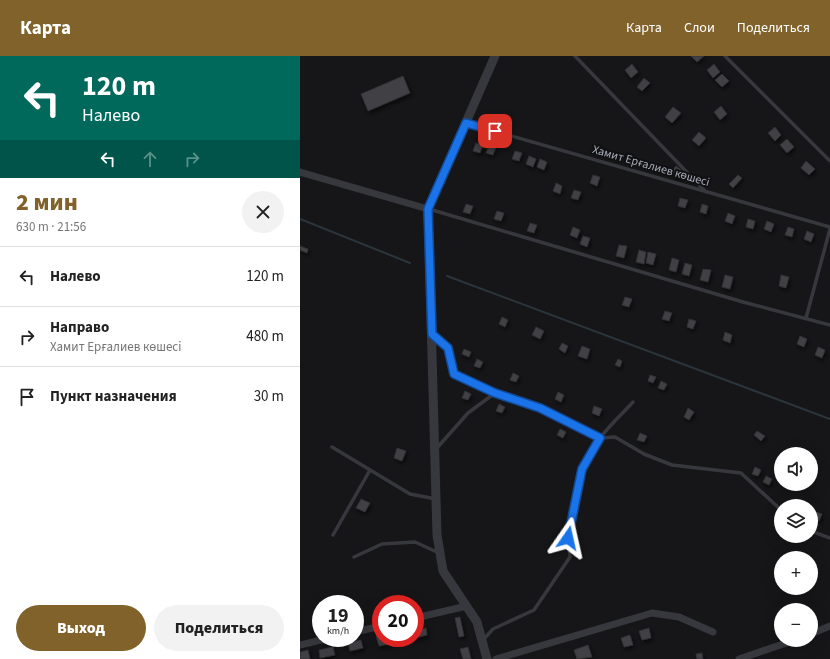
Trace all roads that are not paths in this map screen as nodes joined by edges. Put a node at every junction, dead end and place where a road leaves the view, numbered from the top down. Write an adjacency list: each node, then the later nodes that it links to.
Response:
1 (495, 56): 4 (street)
2 (575, 56): 7 (lane)
3 (725, 56): 5 (lane)
4 (466, 123): 7 (lane, Хамит Ерғалиев көшесі); 8 (street)
5 (830, 161)
6 (300, 172): 8 (street)
7 (707, 192): 9 (lane, Хамит Ерғалиев көшесі)
8 (428, 209): 10 (lane); 12 (street)
9 (830, 228): 10 (lane)
10 (806, 318): 11 (lane)
11 (830, 325)
12 (432, 334): 13 (lane); 17 (street)
13 (495, 393): 15 (lane); 17 (lane)
14 (633, 402): 15 (lane)
15 (600, 438): 20 (lane); 31 (lane)
16 (332, 448): 18 (lane)
17 (436, 450): 19 (street)
18 (370, 470): 19 (lane); 22 (lane)
19 (437, 499): 24 (street)
20 (774, 504)
21 (818, 534): 23 (lane)
22 (333, 535)
23 (830, 538)
24 (440, 553): 25 (lane); 26 (street)
25 (354, 557)
26 (467, 606): 27 (street); 31 (street)
27 (424, 616)
28 (830, 626): 29 (street)
29 (818, 631)
30 (713, 632): 36 (street)
31 (483, 640): 35 (street)
32 (312, 642): 33 (street)
33 (300, 645)
34 (774, 647): 37 (street)
35 (487, 659)
36 (496, 659)
37 (739, 659)

